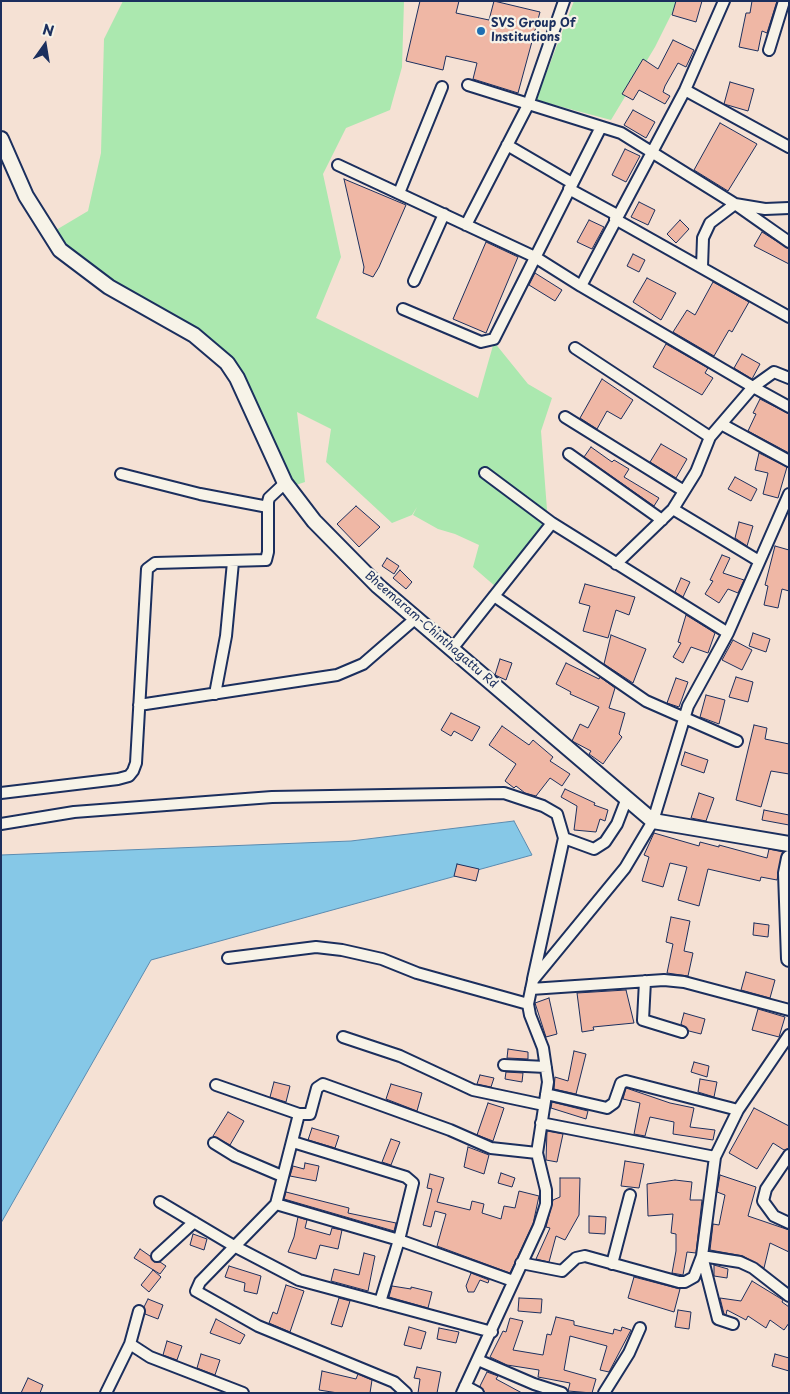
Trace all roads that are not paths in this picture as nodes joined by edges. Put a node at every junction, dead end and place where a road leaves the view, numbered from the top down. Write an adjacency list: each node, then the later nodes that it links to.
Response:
1 (564, 1): 8 (street)
2 (724, 1): 7 (street)
3 (784, 1): 4 (street)
4 (769, 50)
5 (468, 85): 8 (street)
6 (442, 87): 16 (street)
7 (685, 90): 12 (street); 13 (street)
8 (528, 105): 9 (street); 11 (street)
9 (601, 127): 13 (street); 15 (street)
10 (1, 139): 40 (street, Bheemaram-Chinthagattu Rd)
11 (507, 145): 15 (street); 21 (street)
12 (789, 147)
13 (651, 152): 17 (street); 20 (street)
14 (338, 165): 16 (street)
15 (571, 186): 20 (street); 23 (street)
16 (398, 193): 19 (street)
17 (735, 204): 18 (street); 22 (street); 24 (street)
18 (789, 208)
19 (444, 214): 21 (street); 25 (street)
20 (616, 217): 24 (street); 26 (street)
21 (466, 225): 23 (street)
22 (789, 242)
23 (535, 257): 26 (street); 27 (street)
24 (702, 268): 28 (street)
25 (414, 281)
26 (581, 286): 31 (street)
27 (403, 309)
28 (789, 316)
29 (575, 348): 35 (street)
30 (789, 378): 31 (street)
31 (753, 388): 32 (street); 34 (street)
32 (789, 407)
33 (566, 417): 41 (street)
34 (722, 425): 35 (street); 37 (street)
35 (710, 437): 41 (street)
36 (569, 454): 45 (street)
37 (789, 461)
38 (485, 473): 46 (street)
39 (121, 474): 43 (street)
40 (285, 484): 43 (street); 51 (street, Bheemaram-Chinthagattu Rd)
41 (684, 491): 44 (street)
42 (789, 494): 47 (street)
43 (268, 507): 48 (street)
44 (673, 509): 45 (street); 47 (street)
45 (662, 520): 49 (street)
46 (552, 523): 49 (street); 50 (street)
47 (759, 561): 52 (street)
48 (234, 562): 54 (street); 55 (street)
49 (616, 564): 52 (street)
50 (494, 596): 53 (street); 56 (street)
51 (416, 618): 53 (street, Bheemaram-Chinthagattu Rd); 54 (street)
52 (728, 633): 56 (street)
53 (452, 649): 59 (street, Bheemaram-Chinthagattu Rd)
54 (215, 694): 55 (street)
55 (139, 705): 58 (street)
56 (684, 718): 57 (street); 60 (street)
57 (737, 741)
58 (1, 793)
59 (627, 798): 60 (street, Bheemaram-Chinthagattu Rd); 62 (street)
60 (653, 821): 63 (street); 69 (street)
61 (1, 824): 62 (street)
62 (564, 838): 69 (street)
63 (789, 844)
64 (789, 858): 65 (street)
65 (787, 874): 67 (street)
66 (228, 958): 70 (street)
67 (789, 959)
68 (646, 981): 69 (street); 71 (street); 72 (street)
69 (532, 985): 70 (street)
70 (528, 1004): 76 (street)
71 (789, 1010)
72 (682, 1032)
73 (789, 1035): 80 (street)
74 (342, 1037): 79 (street)
75 (504, 1065): 76 (street)
76 (546, 1067): 78 (street)
77 (216, 1085): 81 (street)
78 (546, 1094): 79 (street); 80 (street)
79 (544, 1105): 82 (street)
80 (738, 1110): 87 (street)
81 (299, 1114): 83 (street); 85 (street)
82 (541, 1123): 85 (street); 87 (street)
83 (293, 1142): 88 (street); 94 (street)
84 (214, 1144): 88 (street)
85 (537, 1153): 98 (street)
86 (789, 1155): 93 (street)
87 (715, 1157): 97 (street)
88 (282, 1176): 91 (street)
89 (630, 1195): 99 (street)
90 (160, 1202): 92 (street)
91 (276, 1204): 94 (street); 95 (street)
92 (194, 1222): 95 (street); 96 (street)
93 (789, 1223)
94 (399, 1240): 100 (street); 102 (street)
95 (234, 1246): 102 (street); 112 (street)
96 (157, 1256)
97 (702, 1256): 99 (street); 101 (street); 104 (street)
98 (521, 1263): 99 (street); 100 (street)
99 (612, 1264)
100 (513, 1281): 106 (street)
101 (789, 1296)
102 (380, 1302): 106 (street)
103 (139, 1311): 107 (street)
104 (733, 1324)
105 (640, 1328): 115 (street)
106 (492, 1332): 108 (street)
107 (130, 1344): 110 (street); 111 (street)
108 (478, 1360): 109 (street); 114 (street)
109 (464, 1389): 113 (street)
110 (106, 1393)
111 (242, 1393)
112 (406, 1393)
113 (478, 1393)
114 (562, 1393)
115 (604, 1393)

